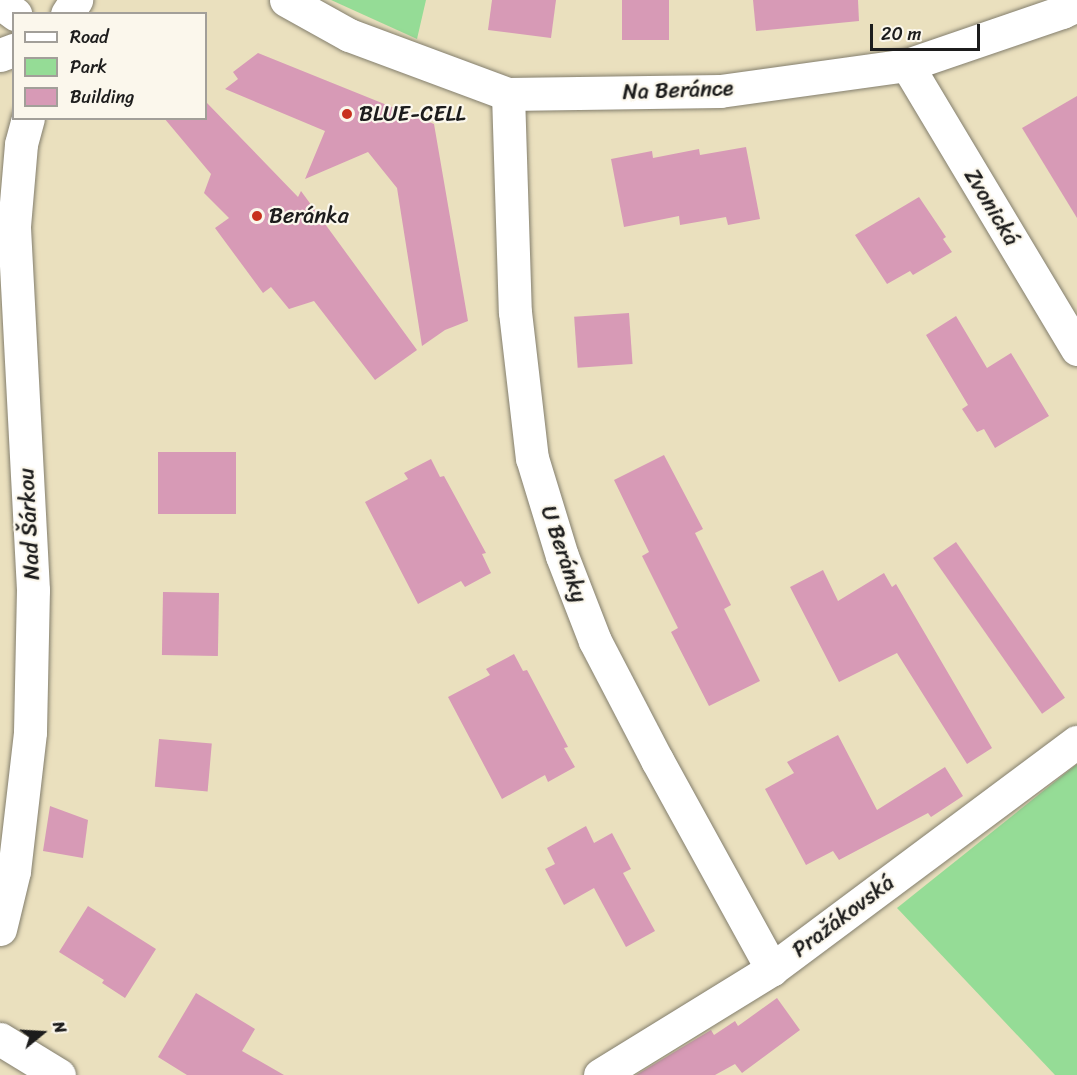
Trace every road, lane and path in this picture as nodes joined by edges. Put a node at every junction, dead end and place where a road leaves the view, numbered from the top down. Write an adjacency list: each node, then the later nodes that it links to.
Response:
1 (286, 0): 6 (street, Na Beránce)
2 (0, 3): 4 (street)
3 (1077, 5): 5 (street, Na Beránce)
4 (12, 12)
5 (907, 65): 6 (street, Na Beránce); 8 (street, Zvonická)
6 (508, 94): 11 (street, U Beránky)
7 (27, 120): 10 (street, Nad Šárkou)
8 (1077, 349)
9 (1077, 742): 11 (street, Pražákovská)
10 (0, 929)
11 (772, 969): 14 (street, Pražákovská)
12 (0, 1039): 13 (street)
13 (59, 1075)
14 (600, 1075)

